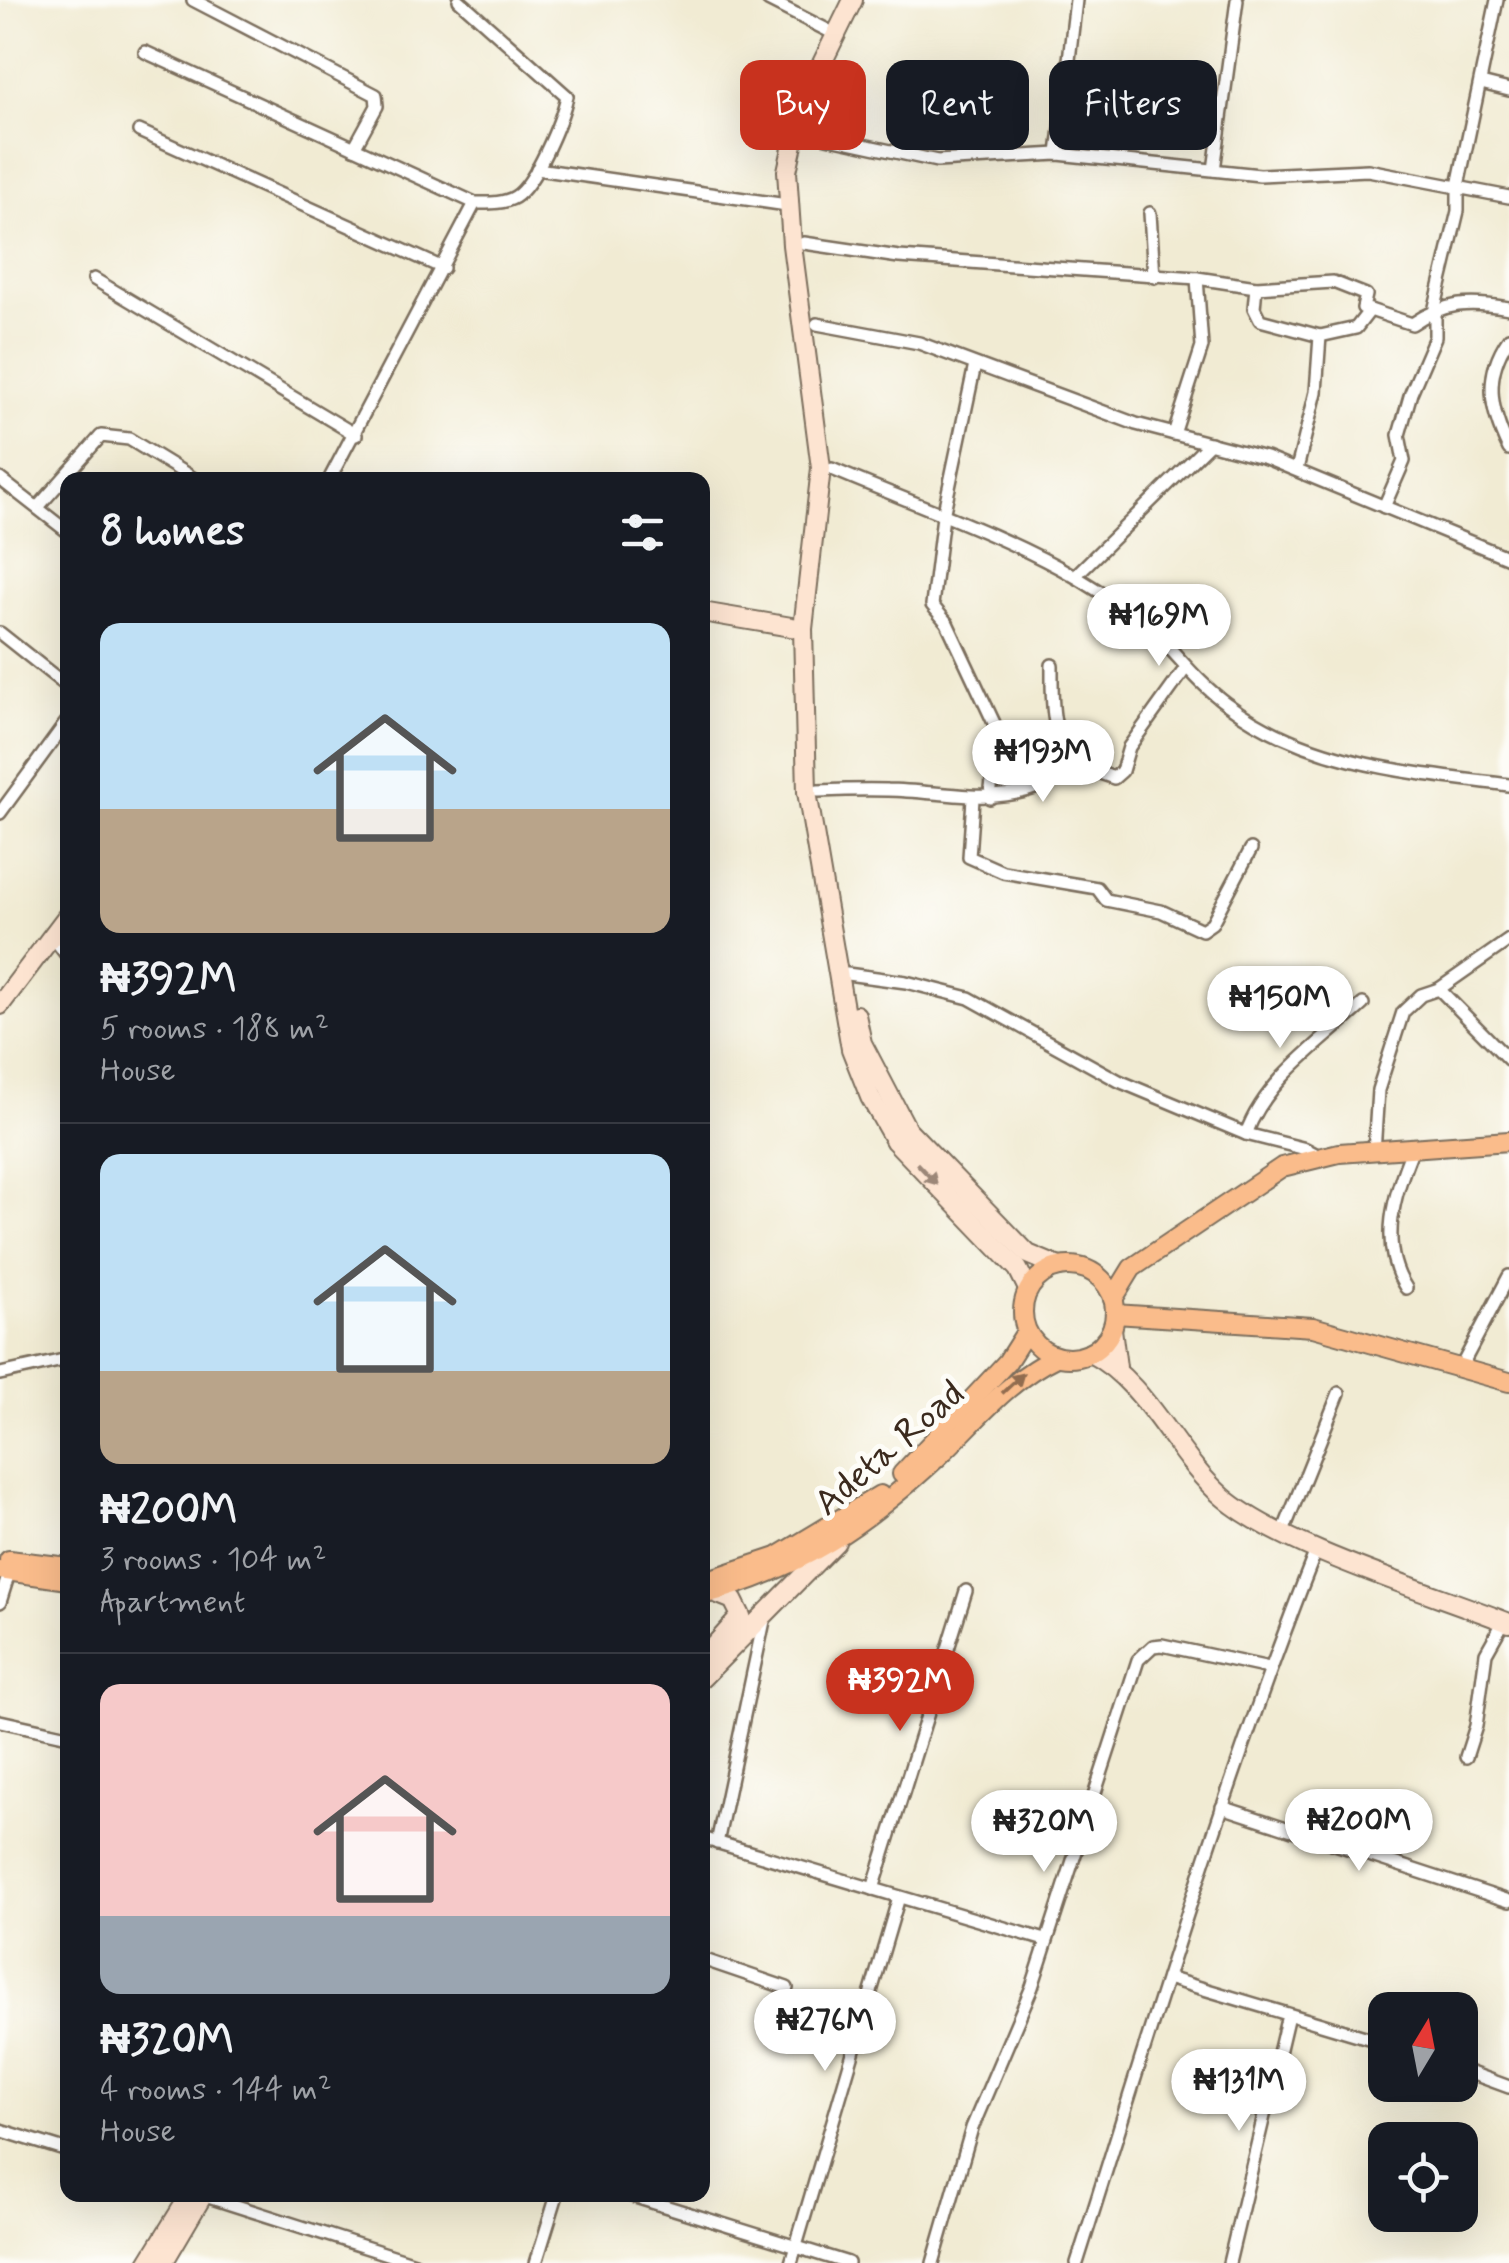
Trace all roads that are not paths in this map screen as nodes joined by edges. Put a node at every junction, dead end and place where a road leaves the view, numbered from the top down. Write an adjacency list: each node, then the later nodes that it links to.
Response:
1 (194, 0): 15 (street)
2 (459, 0): 18 (street)
3 (768, 0): 8 (street)
4 (1076, 0): 17 (street)
5 (1237, 0): 19 (street)
6 (1497, 0): 11 (street)
7 (856, 5): 8 (street); 10 (street)
8 (836, 34): 23 (street)
9 (145, 52): 15 (street)
10 (831, 60)
11 (1481, 83): 12 (street); 20 (street)
12 (1509, 90)
13 (139, 131): 26 (street)
14 (866, 146): 17 (street)
15 (354, 148): 22 (street)
16 (802, 150): 25 (street)
17 (1058, 154): 19 (street)
18 (536, 169): 22 (street); 23 (street)
19 (1214, 170): 20 (street)
20 (1458, 186): 21 (street); 31 (street)
21 (1509, 196)
22 (474, 203): 26 (street)
23 (787, 205): 37 (street)
24 (1150, 213): 27 (street)
25 (804, 243): 27 (street); 34 (street)
26 (443, 268): 39 (street)
27 (1154, 277): 28 (street)
28 (1197, 278): 30 (street); 40 (street)
29 (94, 279): 39 (street)
30 (1256, 287): 33 (street); 35 (street)
31 (1435, 307): 32 (street); 33 (street); 51 (street)
32 (1509, 308)
33 (1370, 310): 35 (street)
34 (817, 324): 37 (street); 38 (street)
35 (1320, 336): 44 (street)
36 (1509, 338): 42 (street)
37 (815, 360): 43 (street); 57 (street)
38 (975, 364): 40 (street); 52 (street)
39 (356, 434): 47 (street)
40 (1174, 434): 41 (street)
41 (1210, 443): 44 (street); 55 (street)
42 (1509, 449)
43 (832, 468): 52 (street); 65 (street)
44 (1297, 469): 51 (street)
45 (69, 472): 46 (street)
46 (183, 472)
47 (334, 472)
48 (0, 478): 50 (street)
49 (60, 482): 50 (street)
50 (38, 506): 53 (street)
51 (1384, 506): 54 (street)
52 (943, 516): 55 (street); 66 (street)
53 (60, 525)
54 (1509, 558)
55 (1075, 576): 60 (street)
56 (710, 613): 57 (street)
57 (804, 629): 76 (street)
58 (0, 633): 61 (street)
59 (1052, 665): 63 (street)
60 (1186, 669): 63 (street); 64 (street)
61 (60, 681)
62 (60, 731): 68 (street)
63 (1075, 764): 66 (street)
64 (1509, 784)
65 (818, 791): 67 (street); 74 (street)
66 (990, 798): 67 (street)
67 (973, 800): 69 (street)
68 (0, 813)
69 (1251, 849)
70 (60, 926): 71 (street)
71 (52, 936): 73 (street); 78 (street)
72 (1509, 940): 75 (street)
73 (60, 946)
74 (848, 974): 76 (street); 80 (street)
75 (1439, 989): 79 (street); 83 (street)
76 (847, 1001): 85 (street); 90 (street, one-way to 90)
77 (1363, 1004): 80 (street)
78 (0, 1005)
79 (1509, 1060)
80 (1246, 1134): 84 (street)
81 (1509, 1141): 82 (main road)
82 (1413, 1148): 83 (main road); 89 (street)
83 (1374, 1152): 84 (main road)
84 (1323, 1158): 86 (main road)
85 (1060, 1267): 87 (main road); 90 (main road)
86 (1132, 1268): 87 (main road); 91 (main road)
87 (1094, 1274): 91 (main road)
88 (1509, 1276): 97 (street)
89 (1406, 1288)
90 (1028, 1290): 92 (main road)
91 (1113, 1314): 93 (main road); 96 (street); 97 (main road)
92 (1026, 1332): 94 (main road); 107 (main road, Adeta Road)
93 (1090, 1353): 94 (main road); 96 (street)
94 (1056, 1356): 102 (main road, Adeta Road, one-way to 94)
95 (60, 1361): 98 (street)
96 (1117, 1367): 101 (street)
97 (1461, 1367): 99 (main road)
98 (0, 1374)
99 (1509, 1382)
100 (1339, 1393): 101 (street)
101 (1283, 1532): 103 (street)
102 (836, 1542): 108 (main road, Adeta Road); 112 (street)
103 (1316, 1548): 113 (street); 115 (street)
104 (3, 1566): 105 (main road); 106 (main road); 111 (street)
105 (60, 1567)
106 (60, 1578)
107 (710, 1588)
108 (710, 1589)
109 (710, 1591): 114 (street)
110 (966, 1591): 123 (street)
111 (0, 1602)
112 (764, 1616): 116 (street); 122 (street)
113 (1507, 1622): 119 (street)
114 (710, 1650)
115 (1269, 1668): 120 (street); 126 (street)
116 (710, 1670)
117 (0, 1721): 118 (street)
118 (60, 1734)
119 (1466, 1757)
120 (1222, 1807): 125 (street); 128 (street)
121 (710, 1841): 122 (street)
122 (717, 1843): 123 (street)
123 (872, 1889): 124 (street)
124 (899, 1897): 126 (street); 141 (street)
125 (1509, 1901)
126 (1045, 1940): 148 (street)
127 (710, 1962): 129 (street)
128 (1166, 1978): 130 (street); 149 (street)
129 (787, 1988)
130 (1288, 2016): 131 (street); 150 (street)
131 (1368, 2038)
132 (1478, 2075): 133 (street)
133 (1509, 2087)
134 (0, 2130): 135 (street)
135 (60, 2149)
136 (186, 2202): 142 (street)
137 (199, 2202): 143 (street)
138 (225, 2202): 144 (street)
139 (555, 2202): 145 (street)
140 (652, 2202): 141 (street)
141 (796, 2246): 146 (street); 147 (street)
142 (148, 2263)
143 (163, 2263)
144 (415, 2263)
145 (536, 2263)
146 (791, 2263)
147 (848, 2263)
148 (933, 2263)
149 (1077, 2263)
150 (1229, 2263)

